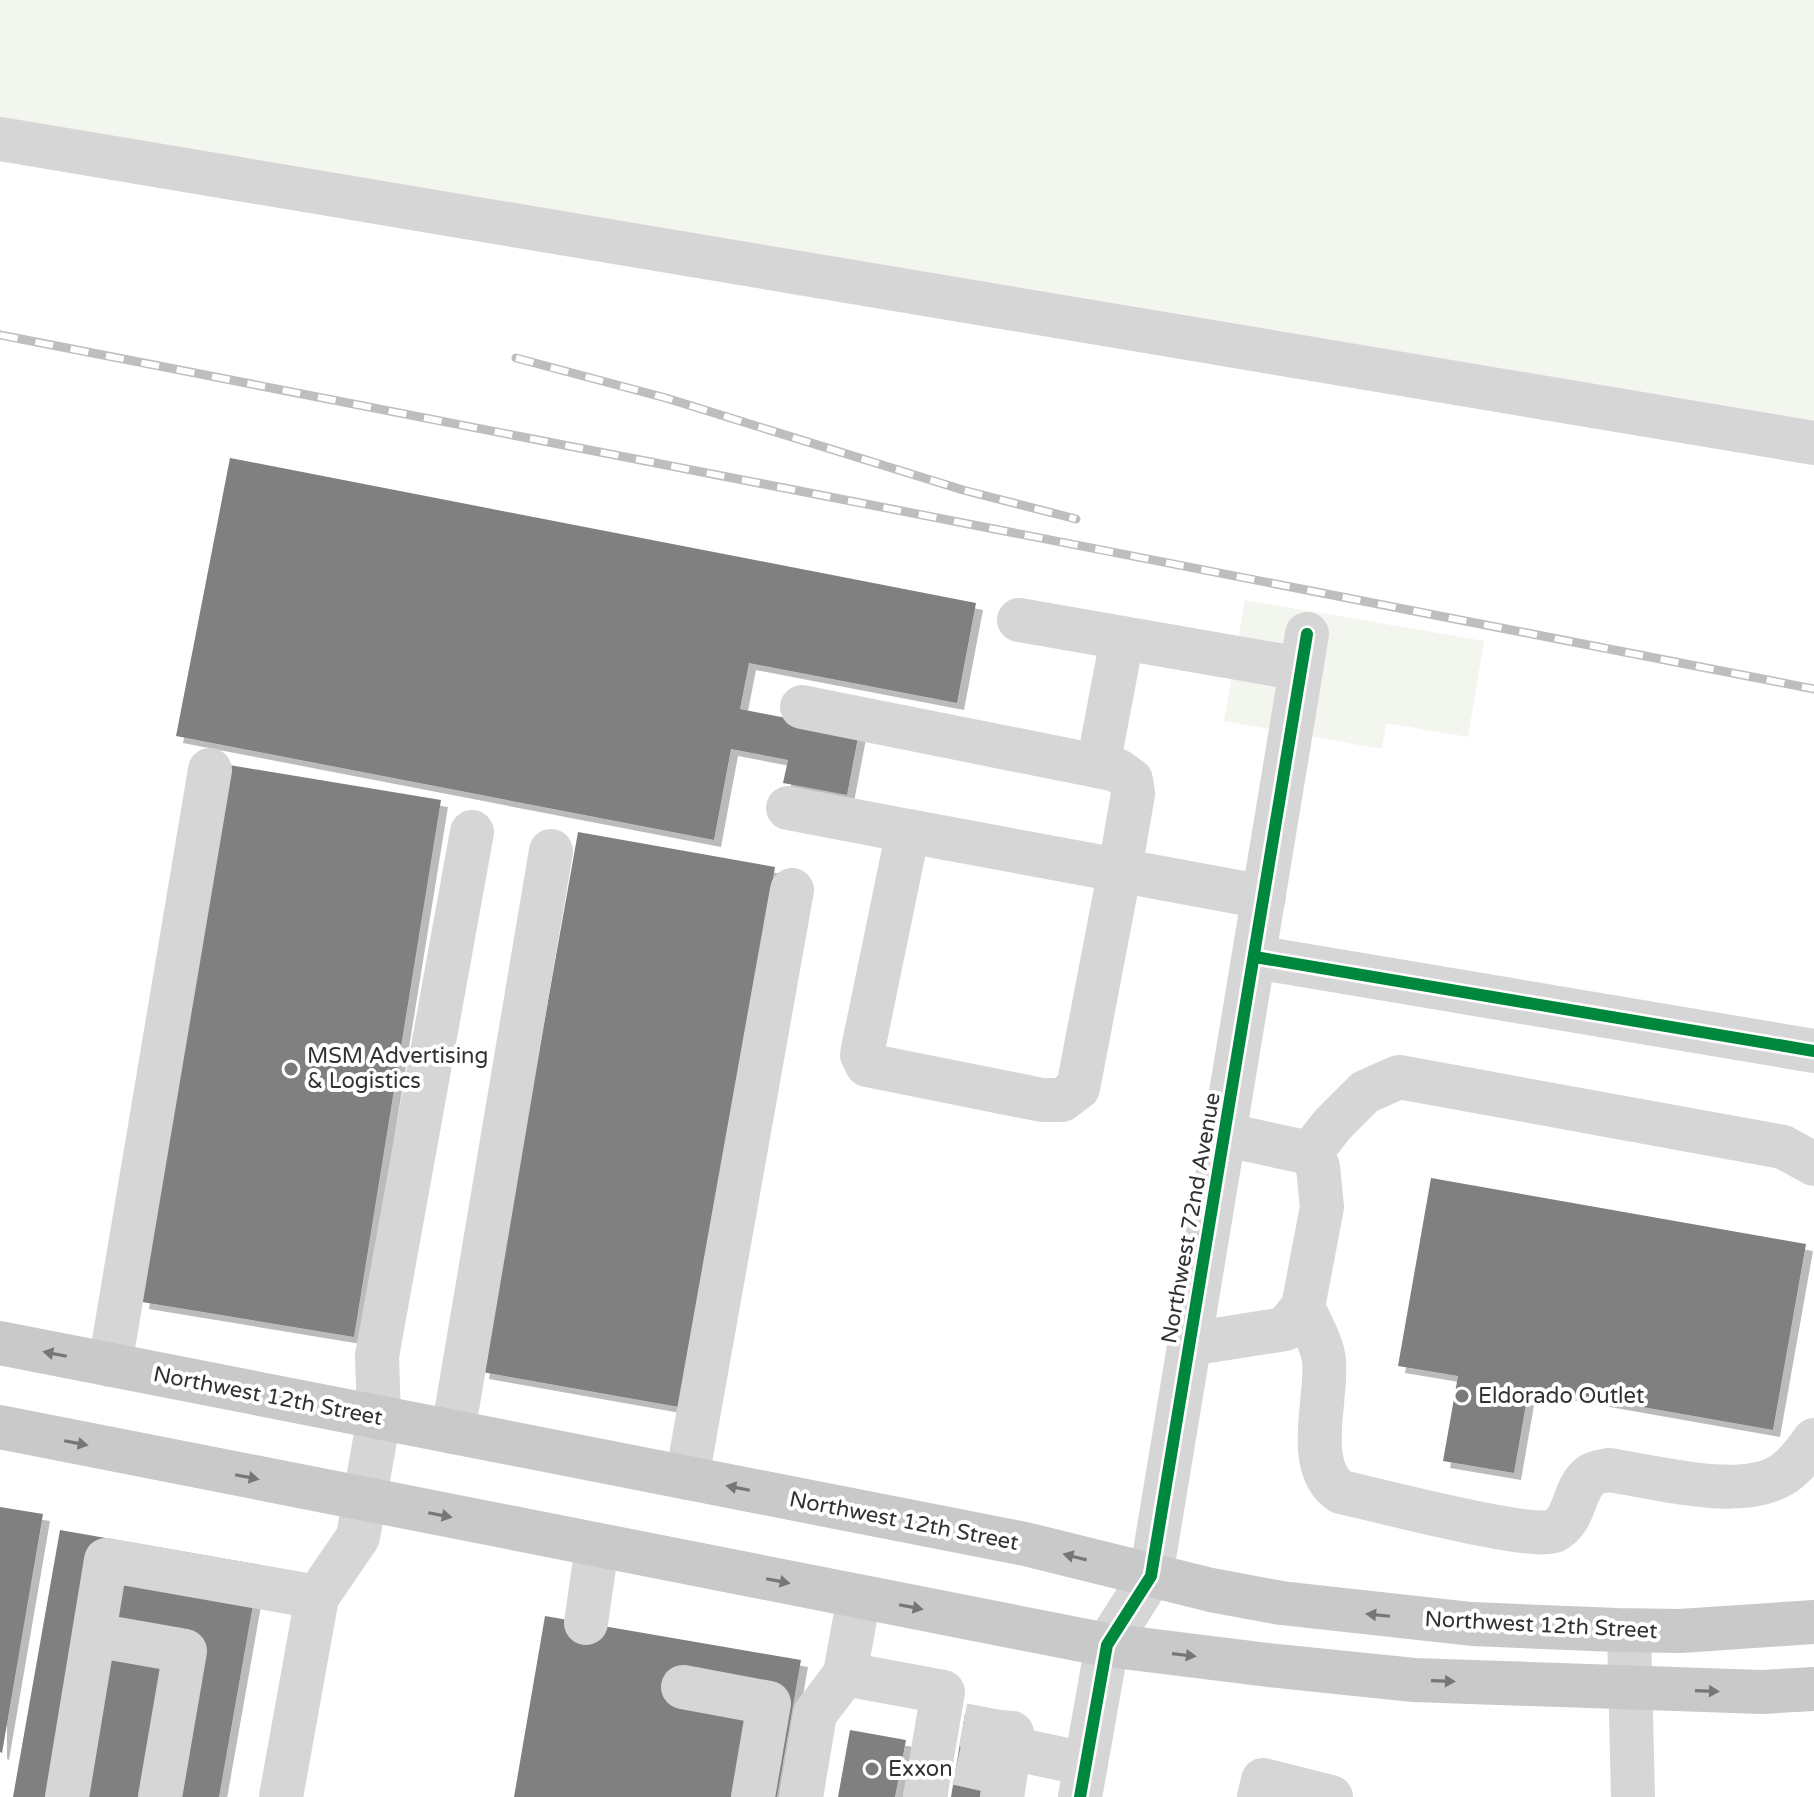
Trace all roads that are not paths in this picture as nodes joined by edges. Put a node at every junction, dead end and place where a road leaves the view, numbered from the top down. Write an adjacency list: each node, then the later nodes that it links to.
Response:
1 (0, 139): 2 (street)
2 (1814, 443)
3 (1019, 620): 4 (street)
4 (1122, 639): 6 (street); 14 (street, Northwest 72nd Avenue)
5 (802, 707): 6 (street)
6 (1098, 766): 12 (street)
7 (210, 770): 23 (street)
8 (788, 808): 9 (street)
9 (908, 831): 12 (street); 12 (street)
10 (472, 832): 24 (street)
11 (551, 851): 26 (street)
12 (1120, 869): 14 (street)
13 (792, 890): 28 (street)
14 (1264, 897): 15 (street, Northwest 72nd Avenue)
15 (1255, 957): 16 (street); 17 (street, Northwest 72nd Avenue)
16 (1814, 1051)
17 (1226, 1135): 18 (street); 22 (street, Northwest 72nd Avenue)
18 (1310, 1153): 19 (street); 20 (street)
19 (1814, 1164)
20 (1303, 1307): 22 (street); 27 (street)
21 (0, 1343): 23 (main road, Northwest 12th Street, one-way to 21)
22 (1190, 1344): 31 (street, Northwest 72nd Avenue)
23 (110, 1365): 24 (main road, Northwest 12th Street)
24 (379, 1417): 26 (main road, Northwest 12th Street); 29 (street)
25 (0, 1427): 29 (main road, one-way to 29)
26 (453, 1432): 28 (main road, Northwest 12th Street)
27 (1814, 1440)
28 (687, 1478): 31 (main road, Northwest 12th Street, one-way to 28)
29 (364, 1500): 30 (main road, one-way to 30); 32 (street)
30 (609, 1548): 33 (main road, one-way to 33); 35 (street)
31 (1151, 1576): 36 (main road, Northwest 12th Street, one-way to 31); 38 (street, Northwest 72nd Avenue)
32 (317, 1597): 37 (street); 48 (street)
33 (859, 1597): 38 (main road, one-way to 38); 39 (street)
34 (1814, 1622): 36 (main road, Northwest 12th Street)
35 (597, 1625)
36 (1629, 1631): 41 (street)
37 (94, 1635): 46 (street); 47 (street)
38 (1107, 1645): 41 (main road, one-way to 41); 45 (street, Northwest 72nd Avenue)
39 (845, 1674): 44 (street); 51 (street)
40 (683, 1687): 43 (street)
41 (1629, 1688): 42 (main road, one-way to 42); 54 (street)
42 (1814, 1689)
43 (759, 1701): 49 (street); 50 (street)
44 (973, 1759): 45 (street)
45 (1083, 1780)
46 (67, 1797)
47 (160, 1797)
48 (281, 1797)
49 (732, 1797)
50 (753, 1797)
51 (801, 1797)
52 (1259, 1797): 53 (street)
53 (1331, 1797)
54 (1633, 1797)

